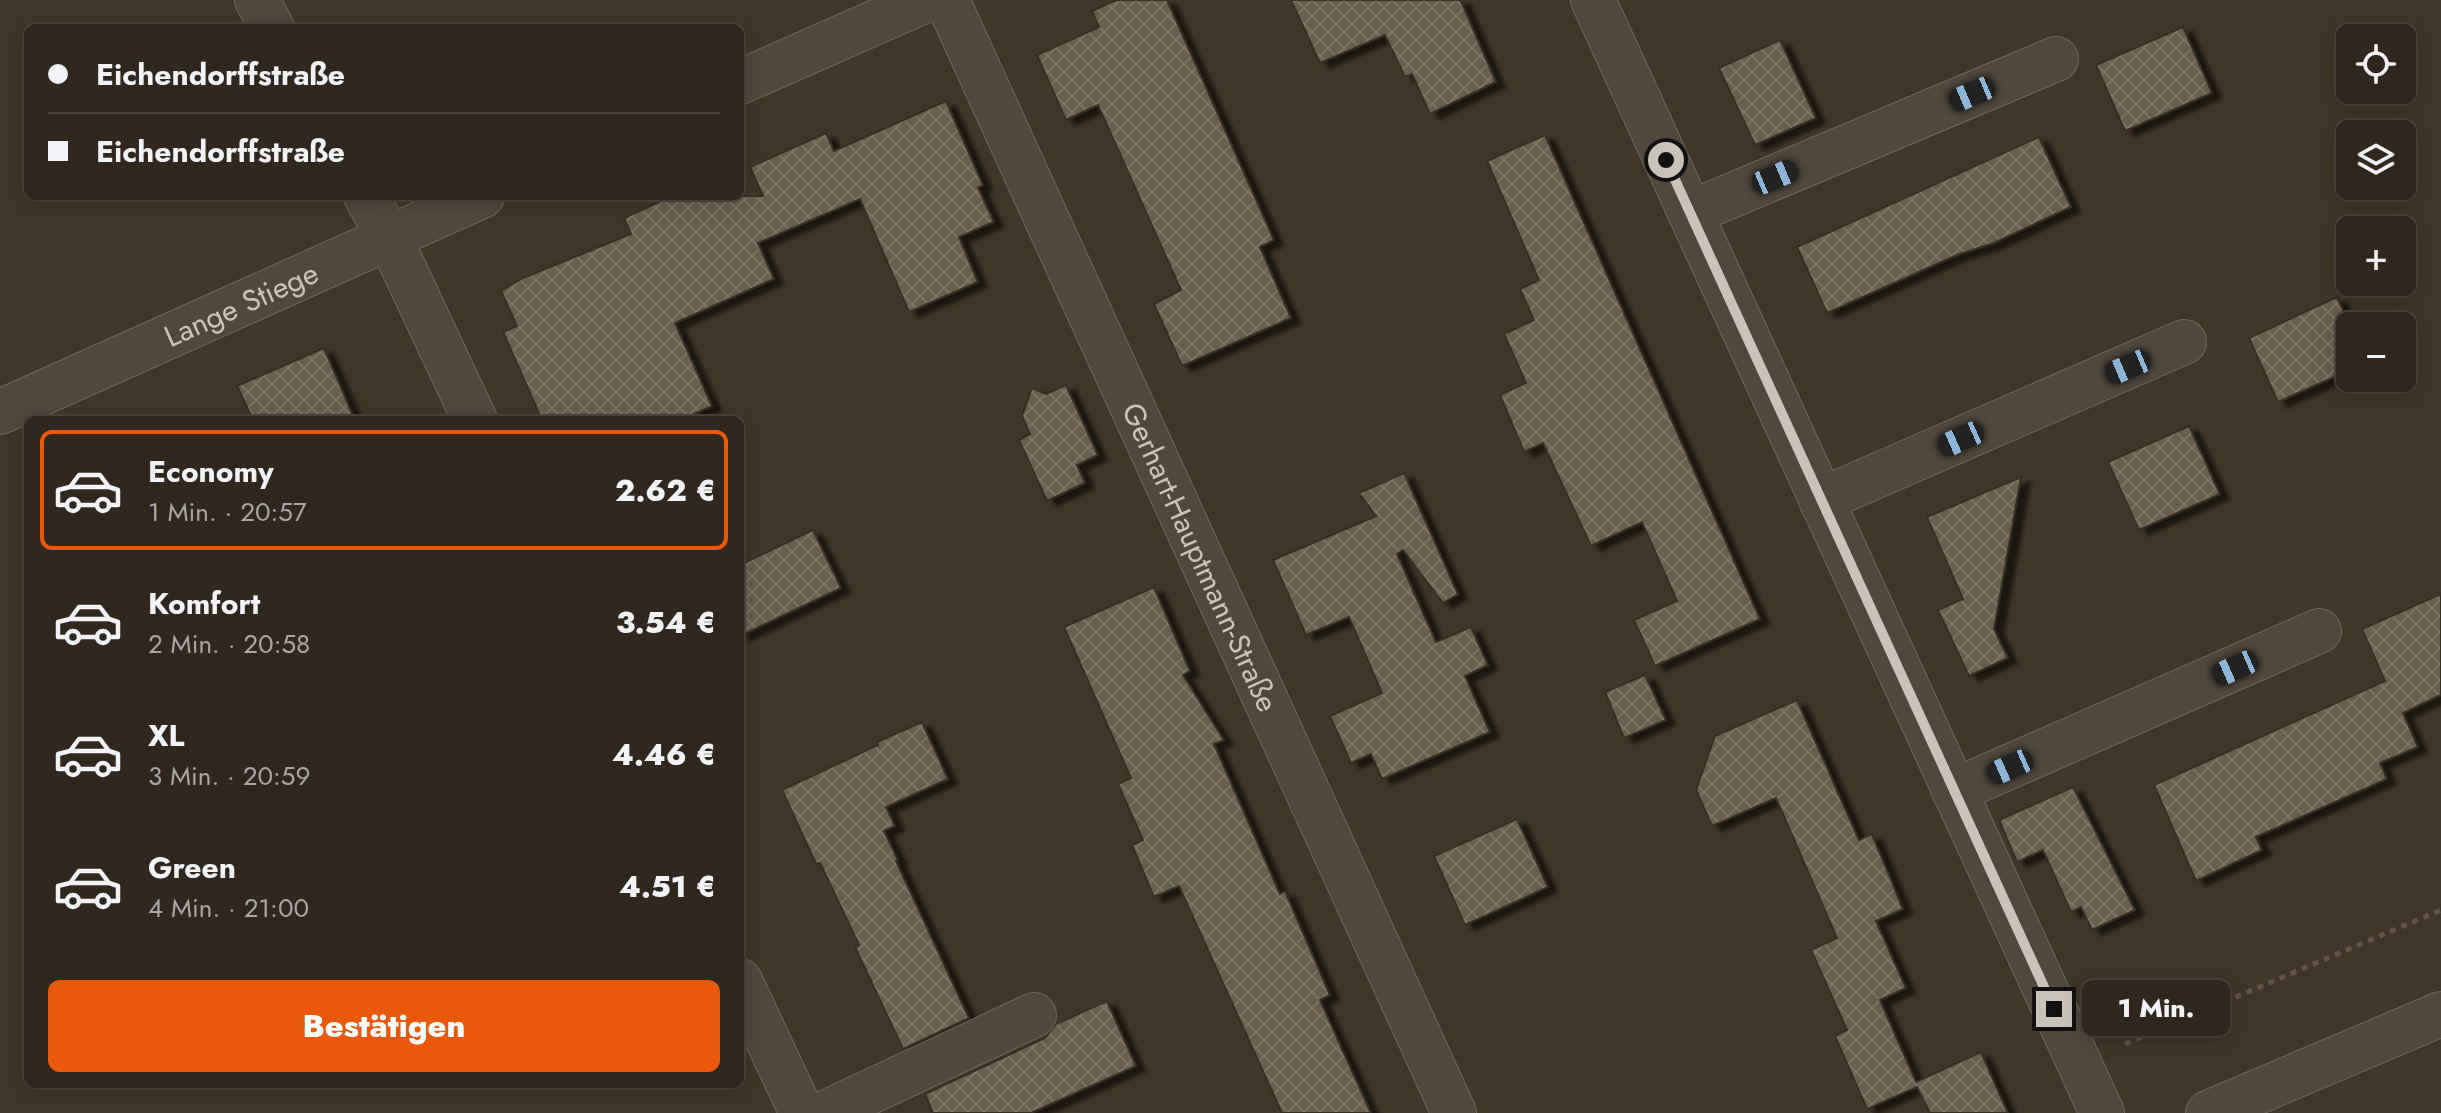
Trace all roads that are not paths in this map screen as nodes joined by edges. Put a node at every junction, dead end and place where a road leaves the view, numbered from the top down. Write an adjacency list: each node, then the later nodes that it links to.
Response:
1 (257, 0): 5 (street)
2 (926, 0): 7 (street)
3 (947, 0): 23 (street, Gerhart-Hauptmann-Straße)
4 (1593, 0): 10 (street)
5 (270, 24)
6 (2056, 59): 10 (street)
7 (744, 80)
8 (368, 200): 11 (street)
9 (473, 200): 11 (street, Lange Stiege)
10 (1690, 213): 15 (street)
11 (390, 239): 13 (street, Lange Stiege); 14 (street)
12 (2184, 342): 15 (street)
13 (0, 412)
14 (473, 416)
15 (1821, 500): 17 (street)
16 (2319, 631): 17 (street)
17 (1954, 791): 24 (street)
18 (744, 990): 21 (street)
19 (2441, 1014): 25 (street)
20 (1034, 1015): 22 (street)
21 (802, 1113)
22 (825, 1113)
23 (1454, 1113)
24 (2102, 1113)
25 (2208, 1113)

